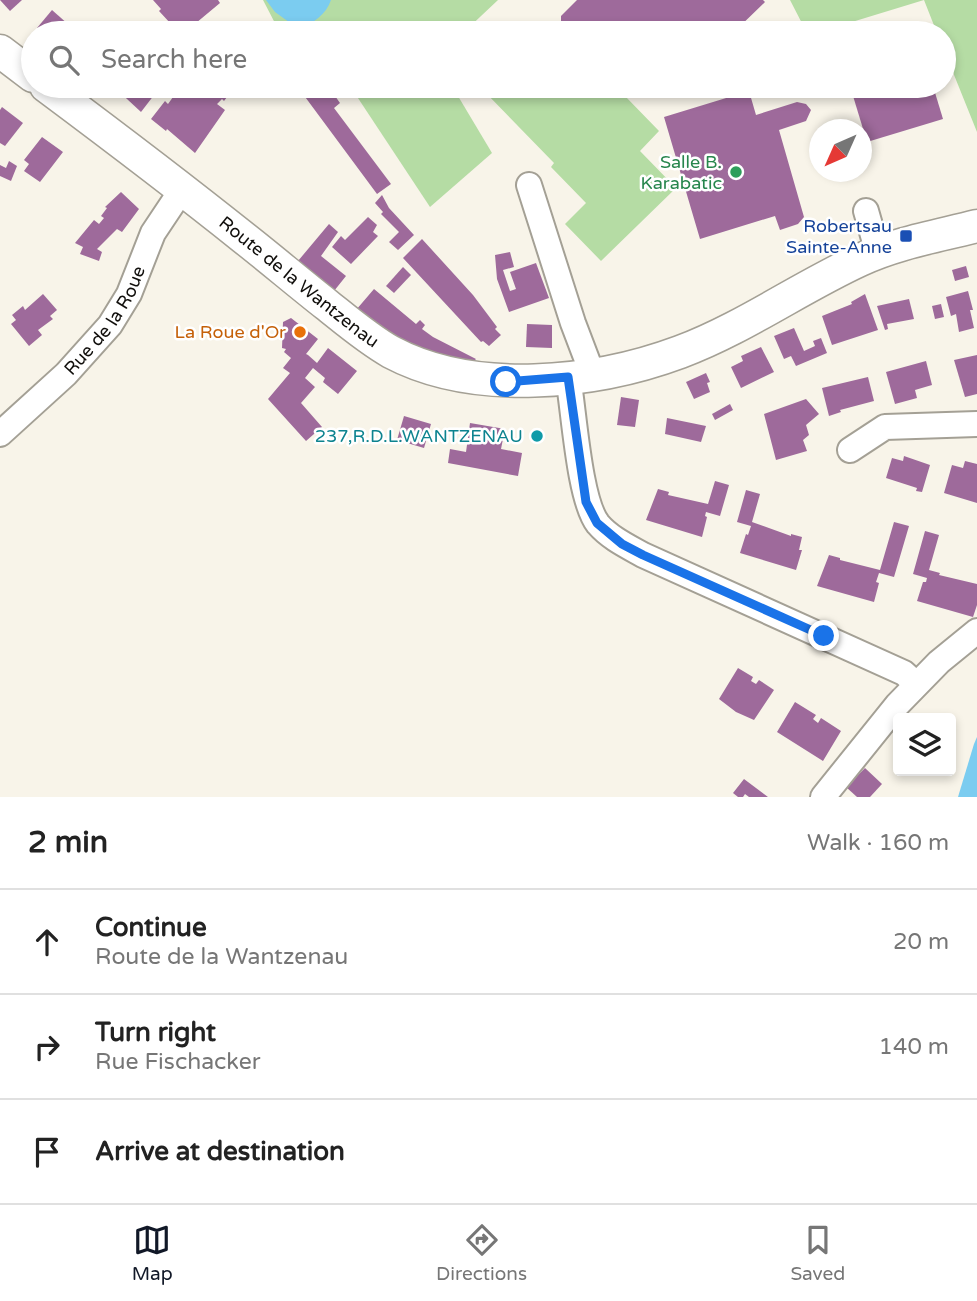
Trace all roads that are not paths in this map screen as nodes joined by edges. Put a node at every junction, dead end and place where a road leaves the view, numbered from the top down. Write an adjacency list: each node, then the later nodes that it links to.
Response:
1 (0, 51): 2 (main road)
2 (21, 67)
3 (63, 98): 5 (main road, Route de la Wantzenau)
4 (530, 186): 9 (street)
5 (183, 188): 9 (main road, Route de la Wantzenau); 11 (street, Rue de la Roue)
6 (866, 211): 8 (street)
7 (977, 226): 8 (main road, Route de la Wantzenau)
8 (878, 253): 9 (main road, Route de la Wantzenau)
9 (580, 375): 14 (street)
10 (977, 424): 12 (street)
11 (0, 434)
12 (850, 450)
13 (977, 631): 14 (street)
14 (916, 684): 15 (street)
15 (823, 797)

